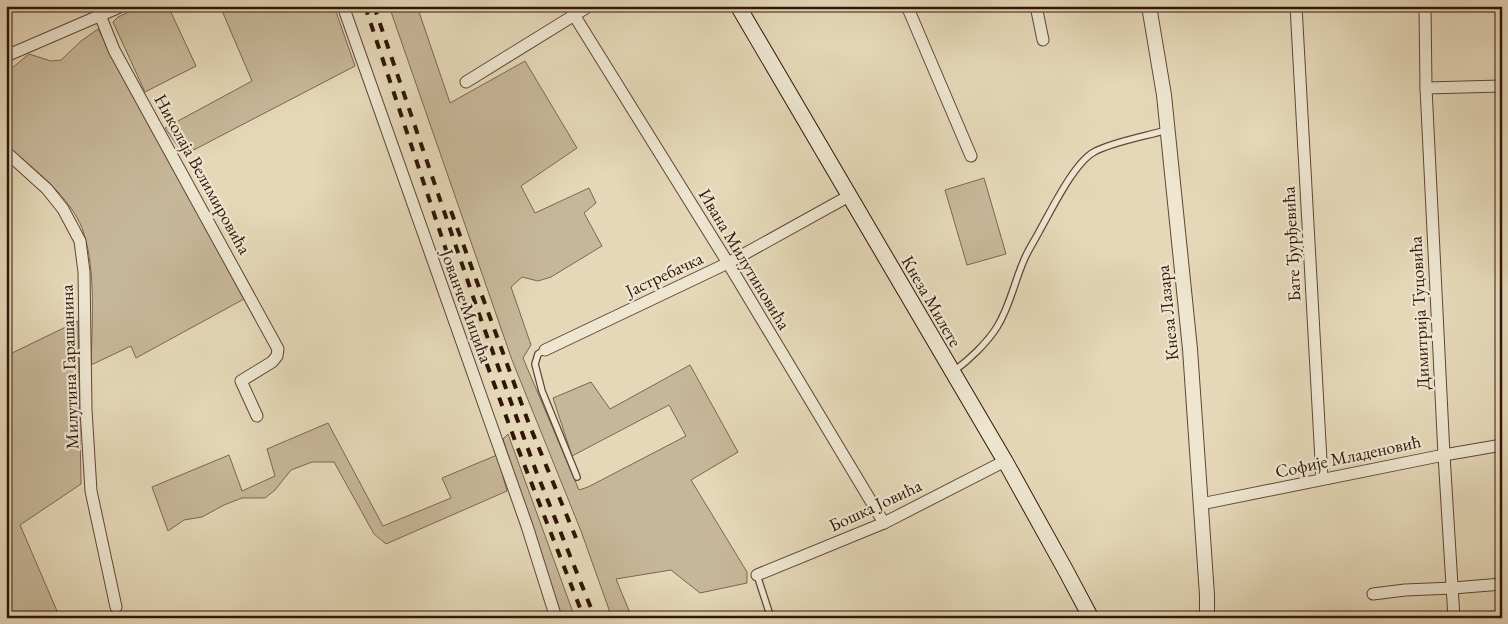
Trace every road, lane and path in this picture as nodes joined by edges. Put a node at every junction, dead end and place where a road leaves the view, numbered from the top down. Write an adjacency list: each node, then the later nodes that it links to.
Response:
1 (122, 6): 10 (street)
2 (343, 6): 37 (street, Јованче Мицића)
3 (589, 6): 11 (street)
4 (738, 6): 20 (main road, Кнеза Милете)
5 (907, 6): 19 (street)
6 (1036, 6): 12 (street)
7 (1149, 6): 17 (street, Кнеза Лазара)
8 (1296, 6): 29 (street, Бате Ђурђевића)
9 (1425, 6): 16 (street, Димитрија Туцовића)
10 (99, 11): 13 (street); 24 (street, Николаја Велимировића)
11 (574, 15): 14 (street); 21 (street, Ивана Милутиновића)
12 (1043, 40)
13 (6, 56)
14 (466, 82)
15 (1502, 86): 16 (street)
16 (1426, 88): 26 (street, Димитрија Туцовића)
17 (1167, 130): 23 (lane); 30 (street, Кнеза Лазара)
18 (6, 152): 36 (street, Милутина Гарашанина)
19 (971, 156)
20 (849, 196): 21 (street, Јастребачка); 23 (main road, Кнеза Милете)
21 (728, 263): 22 (street, Јастребачка); 31 (street, Ивана Милутиновића)
22 (545, 350): 28 (lane)
23 (953, 373): 27 (main road, Кнеза Милете)
24 (257, 416)
25 (1502, 445): 26 (street, Софије Младеновић)
26 (1444, 455): 29 (street, Софије Младеновић); 34 (street, Димитрија Туцовића)
27 (1004, 460): 31 (street, Бошка Јовића); 39 (main road, Кнеза Милете)
28 (577, 477)
29 (1322, 480): 30 (street, Софије Младеновић)
30 (1201, 504): 40 (street, Кнеза Лазара)
31 (884, 523): 32 (street, Бошка Јовића)
32 (757, 575): 38 (lane)
33 (1502, 584): 34 (street)
34 (1453, 588): 35 (street); 41 (street, Димитрија Туцовића)
35 (1373, 594)
36 (116, 607)
37 (556, 618)
38 (771, 618)
39 (1090, 618)
40 (1207, 618)
41 (1454, 618)

